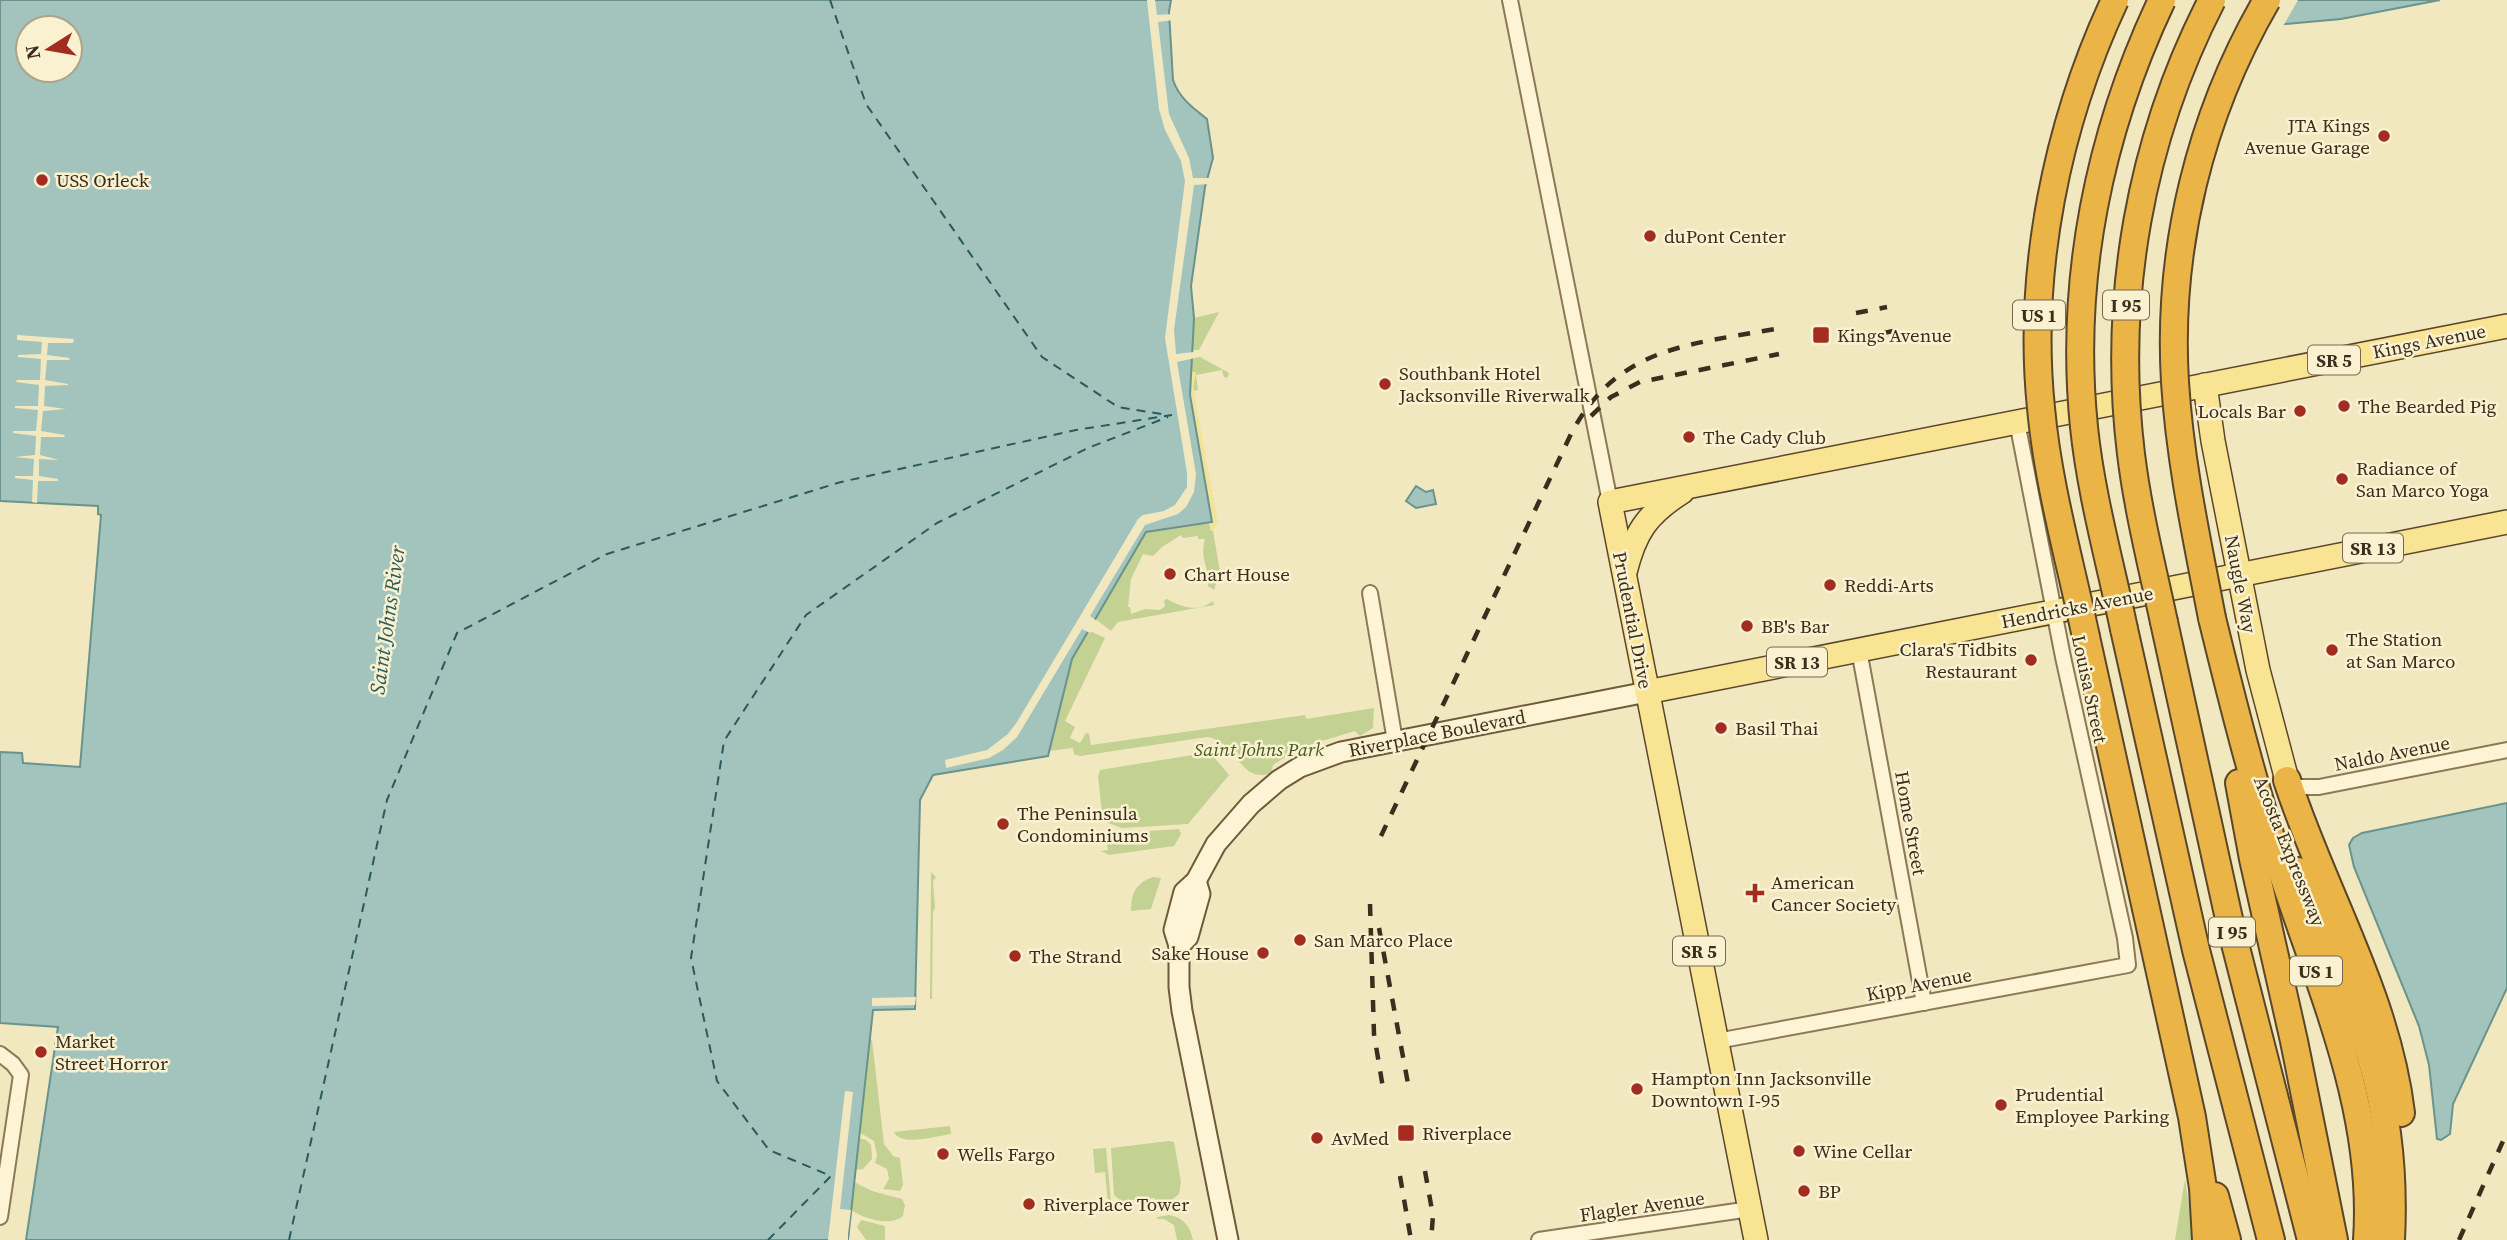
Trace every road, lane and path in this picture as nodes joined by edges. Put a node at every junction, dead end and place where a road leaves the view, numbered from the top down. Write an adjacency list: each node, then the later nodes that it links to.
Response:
1 (1510, 0): 10 (street, Prudential Drive)
2 (2115, 0): 27 (highway, US 1, bridge)
3 (2162, 0): 35 (highway, I 95, bridge)
4 (2212, 0): 36 (highway, I 95, bridge)
5 (2267, 0): 16 (highway, US 1, bridge)
6 (2507, 326): 7 (main road, Kings Avenue / SR 5)
7 (2205, 385): 8 (main road, Kings Avenue / SR 5); 13 (main road, Naugle Way)
8 (2017, 422): 9 (main road, Kings Avenue / SR 5); 15 (street, Louisa Street)
9 (1695, 485): 10 (main road, Kings Avenue / SR 5); 12 (main road, SR 5)
10 (1610, 502): 12 (main road, Prudential Drive / SR 5)
11 (2507, 522): 13 (main road, Hendricks Avenue / SR 13)
12 (1624, 575): 18 (main road, Prudential Drive / SR 5)
13 (2239, 575): 15 (main road, Hendricks Avenue / SR 13); 22 (main road, Naugle Way)
14 (1370, 593): 20 (street)
15 (2055, 611): 17 (main road, Hendricks Avenue / SR 13); 23 (street, Louisa Street)
16 (2212, 618): 19 (highway, US 1); 37 (highway)
17 (1859, 650): 18 (main road, Hendricks Avenue / SR 13); 24 (street, Home Street)
18 (1647, 692): 20 (main road, Riverplace Boulevard); 25 (main road, Prudential Drive / SR 5)
19 (2234, 706): 38 (highway, US 1); 39 (highway, Acosta Expressway)
20 (1395, 741): 30 (main road, Riverplace Boulevard)
21 (2507, 750): 22 (street, Naldo Avenue)
22 (2287, 780): 40 (highway)
23 (2127, 965): 24 (street, Kipp Avenue)
24 (1924, 1003): 25 (street, Kipp Avenue)
25 (1717, 1041): 28 (main road, Prudential Drive / SR 5)
26 (0, 1054): 29 (street)
27 (2192, 1117): 33 (highway, US 1); 34 (highway)
28 (1750, 1209): 31 (street, Flagler Avenue); 32 (main road, Prudential Drive / SR 5)
29 (0, 1217)
30 (1228, 1240)
31 (1539, 1240)
32 (1756, 1240)
33 (2206, 1240)
34 (2227, 1240)
35 (2271, 1240)
36 (2311, 1240)
37 (2334, 1240)
38 (2367, 1240)
39 (2391, 1240)
40 (2397, 1240)

